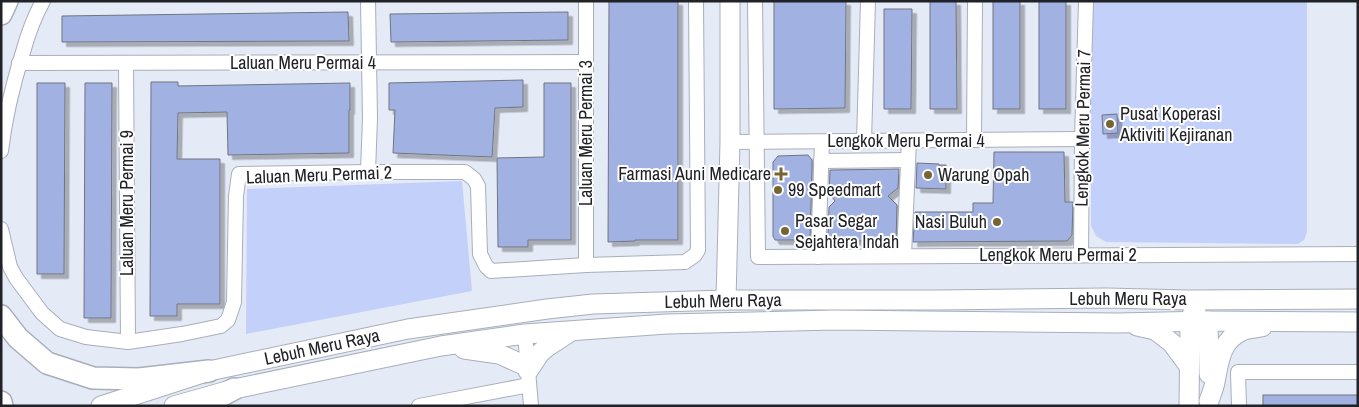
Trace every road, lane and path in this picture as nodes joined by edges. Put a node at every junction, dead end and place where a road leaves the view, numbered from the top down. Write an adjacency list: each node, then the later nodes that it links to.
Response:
1 (7, 1): 11 (main road)
2 (43, 1): 13 (street)
3 (368, 1): 15 (street)
4 (586, 1): 12 (street, Laluan Meru Permai 3)
5 (696, 1): 32 (street, Laluan Meru Permai 2)
6 (730, 1): 20 (main road)
7 (755, 1): 21 (street)
8 (868, 1): 18 (street)
9 (975, 1): 17 (street)
10 (1086, 1): 16 (street, Lengkok Meru Permai 7)
11 (1, 14)
12 (586, 62): 15 (street, Laluan Meru Permai 4); 32 (street, Laluan Meru Permai 3)
13 (19, 63): 14 (street, Laluan Meru Permai 4); 23 (street)
14 (126, 63): 15 (street, Laluan Meru Permai 4); 44 (street, Laluan Meru Permai 9)
15 (369, 63): 26 (street)
16 (1082, 139): 17 (street, Lengkok Meru Permai 4); 29 (street, Lengkok Meru Permai 7)
17 (974, 140): 19 (street, Lengkok Meru Permai 4)
18 (864, 141): 19 (street, Lengkok Meru Permai 4); 22 (street, Lengkok Meru Permai 4)
19 (909, 141): 24 (street)
20 (730, 142): 21 (street, Lengkok Meru Permai 4); 36 (main road)
21 (756, 142): 22 (street, Lengkok Meru Permai 4); 31 (street, Lengkok Meru Permai 2)
22 (822, 142): 25 (street)
23 (1, 150)
24 (908, 160): 25 (street); 30 (street)
25 (821, 161): 31 (street)
26 (368, 172): 32 (street, Laluan Meru Permai 2); 44 (street, Laluan Meru Permai 2)
27 (1, 229): 44 (street, Laluan Meru Permai 2)
28 (1358, 254): 29 (street, Lengkok Meru Permai 2)
29 (1081, 255): 30 (street, Lengkok Meru Permai 2)
30 (904, 256): 31 (street, Lengkok Meru Permai 2)
31 (818, 257)
32 (586, 265)
33 (1106, 298): 34 (main road, Lebuh Meru Raya); 36 (main road, Lebuh Meru Raya); 38 (main road)
34 (1261, 299): 35 (main road, Lebuh Meru Raya); 38 (main road)
35 (1358, 299)
36 (726, 300): 47 (main road, Lebuh Meru Raya)
37 (1, 316): 47 (main road)
38 (1199, 317): 39 (main road, Lebuh Meru Raya); 41 (main road, Lebuh Meru Raya); 46 (main road); 51 (main road)
39 (1302, 321): 40 (main road, Lebuh Meru Raya); 51 (main road)
40 (1358, 322)
41 (1119, 323): 42 (main road, Lebuh Meru Raya); 46 (main road)
42 (573, 330): 43 (main road, Lebuh Meru Raya); 49 (main road)
43 (525, 334): 45 (main road, Lebuh Meru Raya); 49 (street)
44 (128, 342)
45 (441, 346): 49 (main road); 50 (main road, Lebuh Meru Raya)
46 (1189, 366): 57 (main road)
47 (209, 371): 52 (main road, Lebuh Meru Raya)
48 (1358, 372): 58 (street)
49 (528, 374): 55 (street); 56 (street)
50 (234, 389): 53 (main road, Lebuh Meru Raya); 54 (main road)
51 (1209, 403)
52 (100, 406)
53 (174, 406)
54 (202, 406)
55 (419, 406)
56 (531, 406)
57 (1190, 406)
58 (1239, 406)

